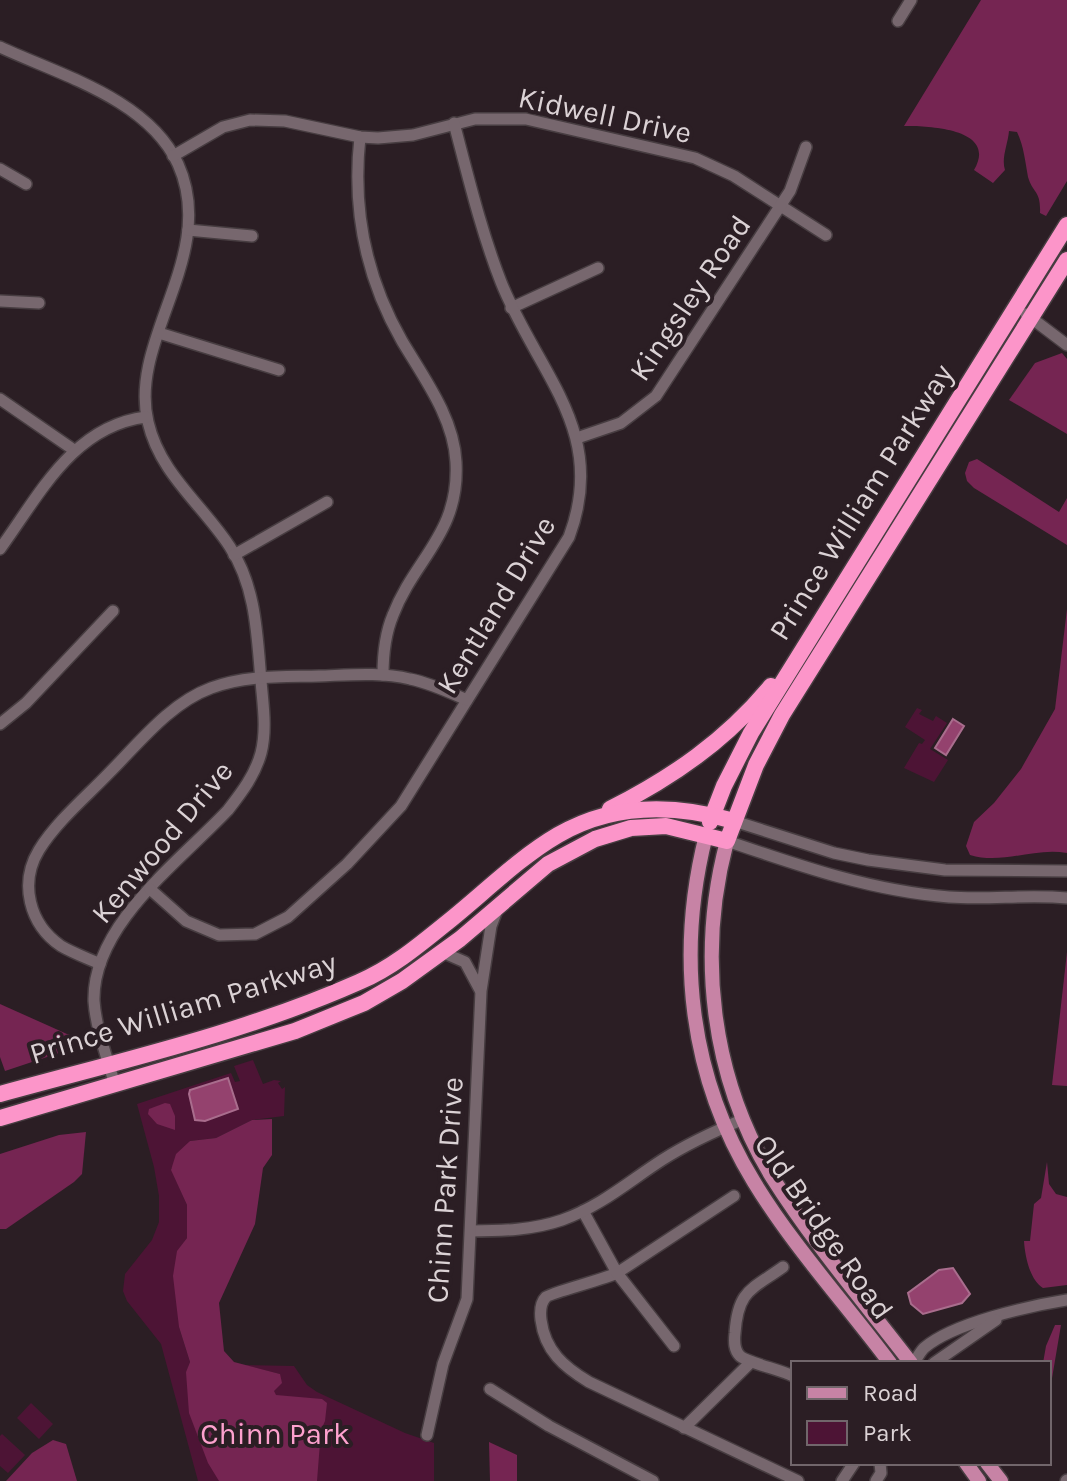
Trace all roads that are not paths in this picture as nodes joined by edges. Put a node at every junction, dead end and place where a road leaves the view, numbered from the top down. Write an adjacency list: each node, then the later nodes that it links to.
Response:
1 (911, 0): 2 (street)
2 (898, 21)
3 (0, 47): 7 (street, Kenwood Drive)
4 (454, 123): 5 (street, Kidwell Drive); 10 (street, Kidwell Drive); 20 (street, Kentland Drive)
5 (360, 137): 7 (street, Kidwell Drive); 34 (street)
6 (806, 147): 10 (street, Kingsley Road)
7 (173, 156): 12 (street, Kenwood Drive)
8 (0, 169): 9 (street)
9 (26, 184)
10 (780, 207): 13 (street, Kidwell Drive); 27 (street, Kingsley Road)
11 (1067, 225): 19 (highway, Prince William Parkway)
12 (188, 230): 14 (street); 22 (street, Kenwood Drive)
13 (826, 235)
14 (252, 236)
15 (1067, 260): 21 (highway, Prince William Parkway)
16 (598, 268): 20 (street)
17 (0, 301): 18 (street)
18 (39, 303)
19 (1015, 307): 21 (street); 33 (highway, Prince William Parkway)
20 (511, 308): 27 (street, Kentland Drive)
21 (1031, 318): 23 (street); 39 (highway, Prince William Parkway)
22 (159, 333): 24 (street); 26 (street, Kenwood Drive)
23 (1067, 345)
24 (279, 370)
25 (0, 399): 28 (street)
26 (146, 417): 28 (street); 31 (street, Kenwood Drive)
27 (577, 438): 36 (street, Kentland Drive)
28 (74, 450): 30 (street)
29 (327, 502): 31 (street)
30 (0, 549)
31 (234, 555): 35 (street, Kenwood Drive)
32 (113, 611): 37 (street)
33 (807, 641): 38 (highway, Prince William Parkway); 40 (highway)
34 (383, 675): 35 (street); 36 (street)
35 (261, 677): 44 (street, Kenwood Drive); 48 (street)
36 (467, 700): 44 (street, Kentland Drive)
37 (0, 724)
38 (713, 815): 39 (highway, Prince William Parkway); 40 (highway, Prince William Parkway); 41 (highway, Prince William Parkway)
39 (734, 821): 42 (highway, Prince William Parkway); 43 (street)
40 (573, 828): 50 (highway, Prince William Parkway)
41 (706, 835): 42 (highway, Prince William Parkway); 46 (highway, Prince William Parkway); 55 (main road, Old Bridge Road)
42 (727, 841): 45 (street); 54 (main road, Old Bridge Road)
43 (1067, 871)
44 (150, 889): 48 (street, Kenwood Drive)
45 (1067, 898)
46 (499, 906): 47 (highway, Prince William Parkway); 49 (street, Chinn Park Drive)
47 (442, 952): 49 (street); 51 (highway, Prince William Parkway)
48 (100, 964): 50 (street, Kenwood Drive)
49 (481, 991): 58 (street, Chinn Park Drive)
50 (109, 1064): 51 (street, Kenwood Drive); 52 (highway, Prince William Parkway)
51 (115, 1085): 53 (highway, Prince William Parkway)
52 (0, 1094)
53 (0, 1118)
54 (744, 1119): 55 (street); 65 (main road, Old Bridge Road)
55 (725, 1127): 57 (street); 64 (main road, Old Bridge Road)
56 (734, 1196): 60 (street)
57 (583, 1211): 58 (street); 60 (street)
58 (471, 1231): 72 (street, Chinn Park Drive)
59 (783, 1267): 68 (street)
60 (617, 1273): 63 (street); 71 (street)
61 (1067, 1300): 62 (street)
62 (1000, 1317): 66 (street); 67 (street)
63 (674, 1346)
64 (888, 1361)
65 (910, 1361)
66 (913, 1361)
67 (937, 1361)
68 (751, 1362): 69 (street); 71 (street)
69 (791, 1375)
70 (490, 1389): 74 (street)
71 (684, 1428): 75 (street)
72 (427, 1435)
73 (989, 1465): 76 (main road)
74 (653, 1481)
75 (798, 1481)
76 (1001, 1481)

